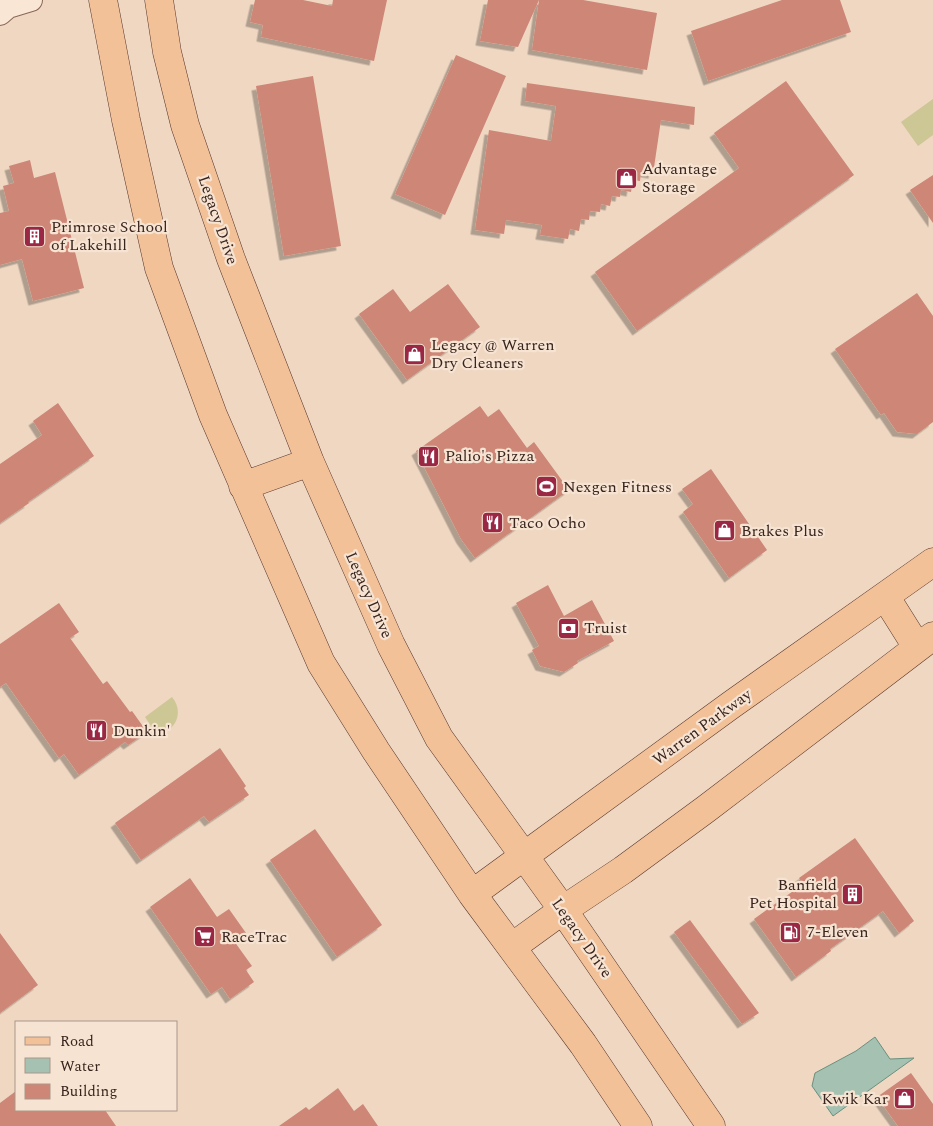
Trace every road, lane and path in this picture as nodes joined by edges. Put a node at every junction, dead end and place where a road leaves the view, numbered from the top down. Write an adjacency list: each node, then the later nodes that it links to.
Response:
1 (31, 0): 4 (street)
2 (103, 0): 6 (main road)
3 (159, 0): 5 (main road, Legacy Drive)
4 (0, 14)
5 (310, 462): 6 (main road); 10 (main road, Legacy Drive)
6 (243, 486): 11 (main road)
7 (933, 562): 8 (main road, Warren Parkway)
8 (885, 596): 9 (main road); 10 (main road, Warren Parkway)
9 (925, 641): 12 (main road)
10 (525, 855): 11 (main road, Warren Parkway); 12 (main road, Legacy Drive)
11 (472, 894): 13 (main road)
12 (563, 910): 13 (main road); 15 (main road, Legacy Drive)
13 (512, 947): 14 (main road)
14 (638, 1126)
15 (711, 1126)

